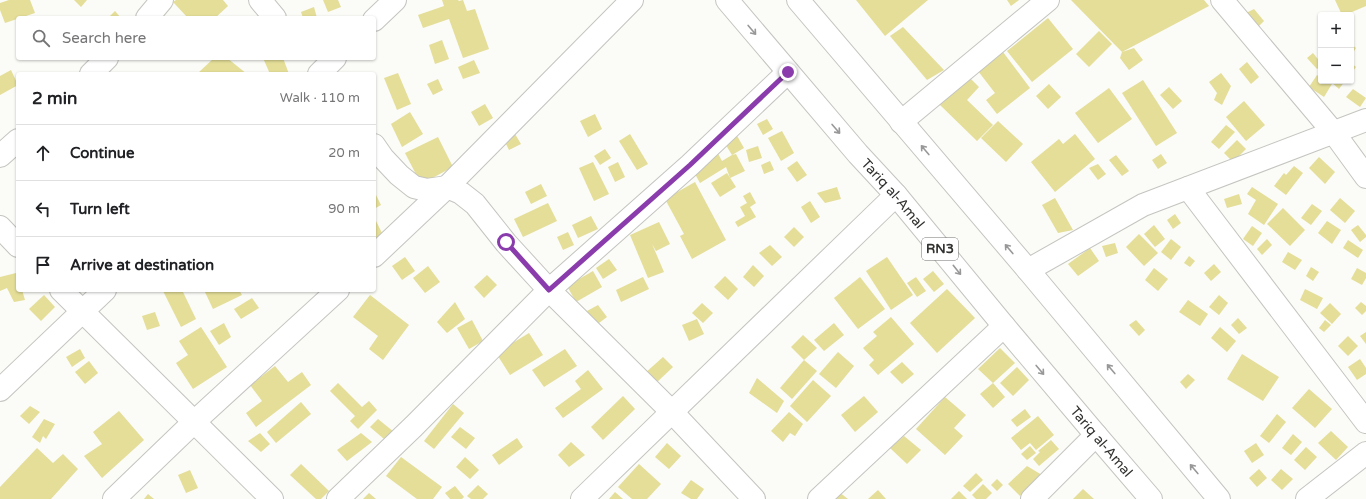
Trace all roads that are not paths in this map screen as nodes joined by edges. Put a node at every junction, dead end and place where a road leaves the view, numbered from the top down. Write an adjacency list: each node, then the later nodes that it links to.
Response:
1 (162, 0): 9 (main road)
2 (260, 0): 10 (main road)
3 (394, 0): 11 (main road)
4 (632, 0): 22 (main road)
5 (727, 0): 14 (main road, Tariq al-Amal / RN3, one-way to 14)
6 (798, 0): 16 (main road)
7 (1048, 0): 16 (main road)
8 (1222, 0): 17 (main road)
9 (149, 16)
10 (273, 16)
11 (376, 18)
12 (105, 60): 13 (main road)
13 (93, 72)
14 (788, 72): 24 (main road, Tariq al-Amal / RN3, one-way to 24); 29 (main road)
15 (1366, 120): 17 (main road)
16 (901, 122): 28 (main road, one-way to 16)
17 (1334, 133): 21 (main road); 23 (main road)
18 (16, 142): 20 (main road)
19 (376, 148): 22 (main road)
20 (0, 156)
21 (1366, 177)
22 (447, 187): 27 (main road); 29 (main road)
23 (1188, 188): 28 (main road); 38 (main road)
24 (896, 195): 34 (main road, Tariq al-Amal / RN3, one-way to 34); 36 (main road)
25 (0, 227): 26 (main road)
26 (16, 244)
27 (376, 254)
28 (1028, 270): 49 (main road, one-way to 28)
29 (549, 290): 36 (main road); 43 (main road)
30 (63, 292): 33 (main road)
31 (103, 292): 33 (main road)
32 (336, 292): 37 (main road)
33 (82, 312): 35 (main road); 37 (main road)
34 (1004, 326): 39 (main road, Tariq al-Amal / RN3, one-way to 39); 46 (main road)
35 (0, 390)
36 (672, 412): 44 (main road); 45 (main road)
37 (194, 422): 41 (main road); 42 (main road)
38 (1366, 422)
39 (1096, 436): 47 (main road); 48 (main road, Tariq al-Amal / RN3)
40 (1366, 453): 50 (main road)
41 (114, 499)
42 (272, 499)
43 (338, 499)
44 (582, 499)
45 (754, 499)
46 (819, 499)
47 (1032, 499)
48 (1151, 499)
49 (1220, 499)
50 (1307, 499)

